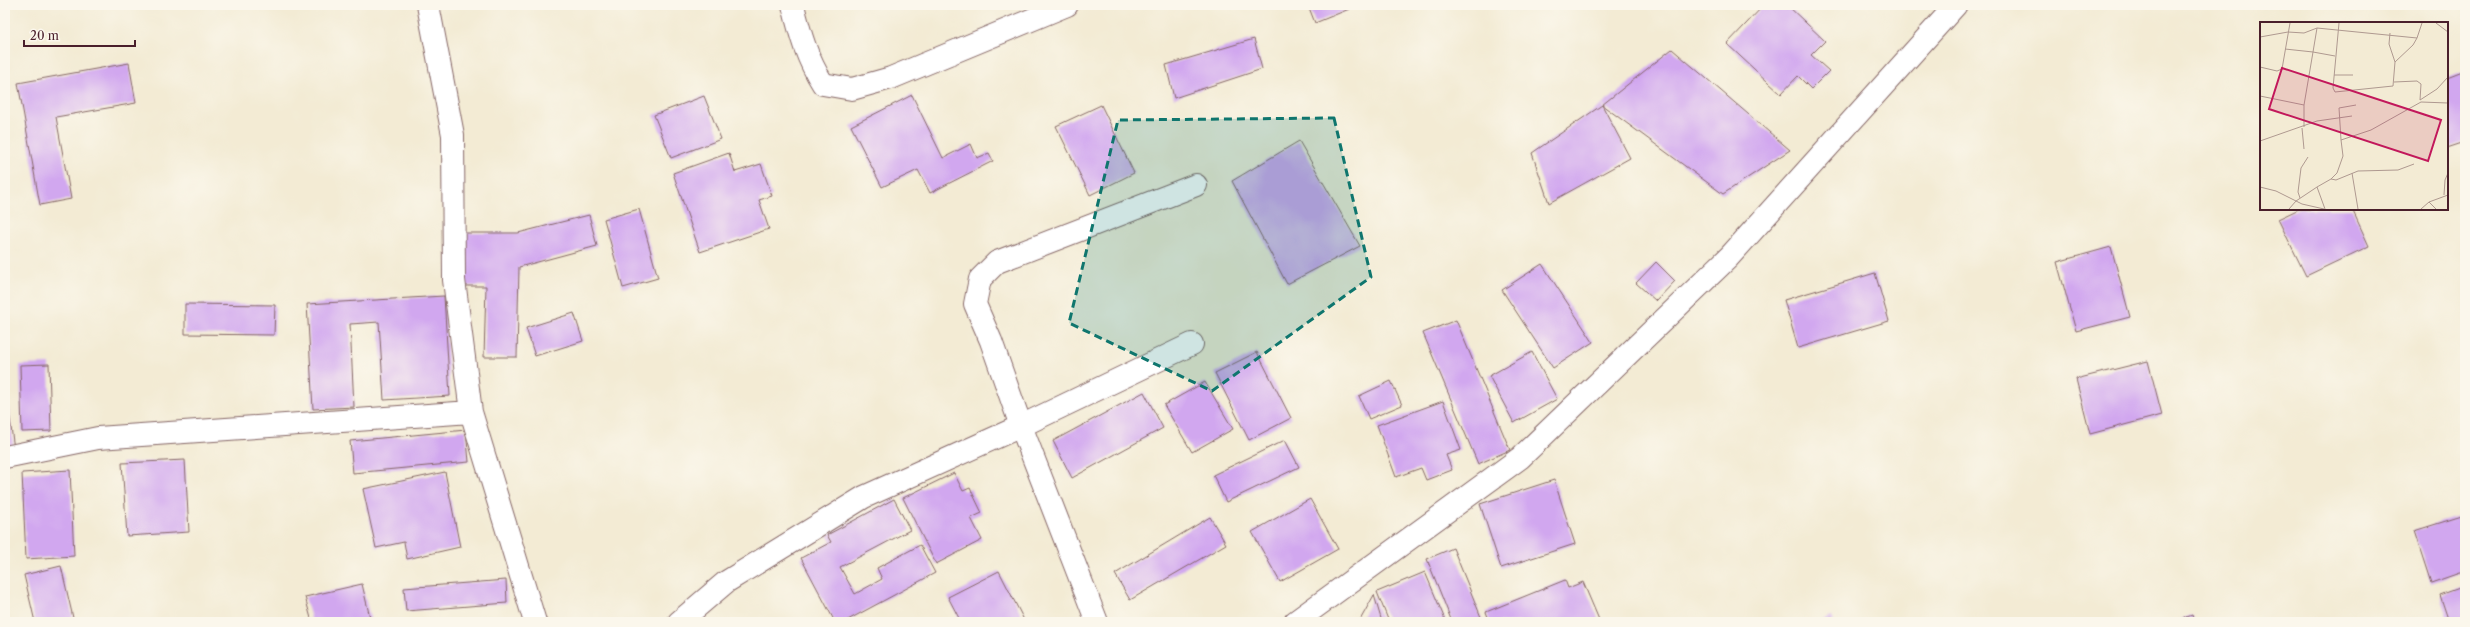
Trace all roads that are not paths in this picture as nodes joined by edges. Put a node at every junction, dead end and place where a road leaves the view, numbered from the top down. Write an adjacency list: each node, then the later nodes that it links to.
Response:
1 (428, 5): 7 (street)
2 (793, 5): 3 (street)
3 (1067, 5)
4 (1956, 5): 13 (street)
5 (1196, 185): 8 (street)
6 (1192, 344): 8 (street)
7 (471, 412): 9 (street); 10 (street)
8 (1021, 426): 11 (street); 12 (street)
9 (5, 457)
10 (535, 622)
11 (679, 622)
12 (1097, 622)
13 (1295, 622)

